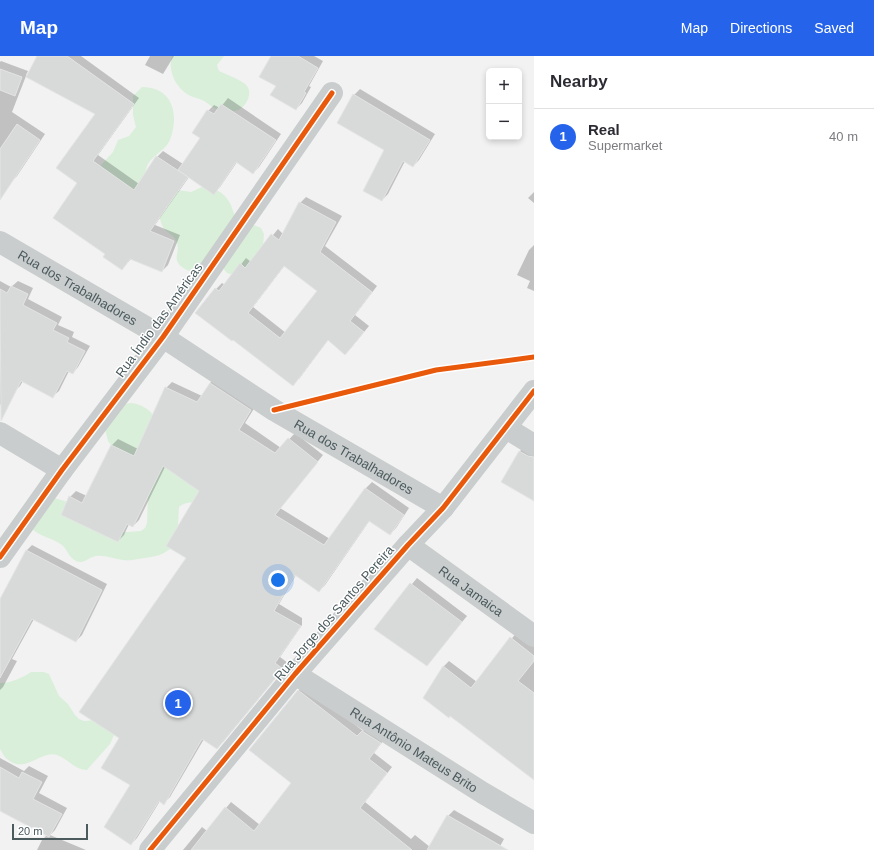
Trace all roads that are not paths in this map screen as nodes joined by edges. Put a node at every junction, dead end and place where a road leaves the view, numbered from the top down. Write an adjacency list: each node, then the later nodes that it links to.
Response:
1 (332, 93): 3 (street, Rua Índio das Américas)
2 (0, 242): 3 (street, Rua dos Trabalhadores)
3 (163, 337): 8 (street, Rua Índio das Américas); 9 (street, Rua dos Trabalhadores)
4 (534, 391): 5 (street, Rua Jorge dos Santos Pereira)
5 (506, 428): 7 (street); 9 (street, Rua Jorge dos Santos Pereira)
6 (0, 433): 8 (street)
7 (534, 445)
8 (62, 470): 11 (street, Rua Índio das Américas)
9 (443, 508): 10 (street, Rua Jorge dos Santos Pereira)
10 (408, 545): 12 (street, Rua Jamaica); 13 (street, Rua Jorge dos Santos Pereira)
11 (0, 557)
12 (534, 636)
13 (295, 674): 14 (street, Rua Antônio Mateus Brito); 15 (street, Rua Jorge dos Santos Pereira)
14 (534, 824)
15 (150, 850)

